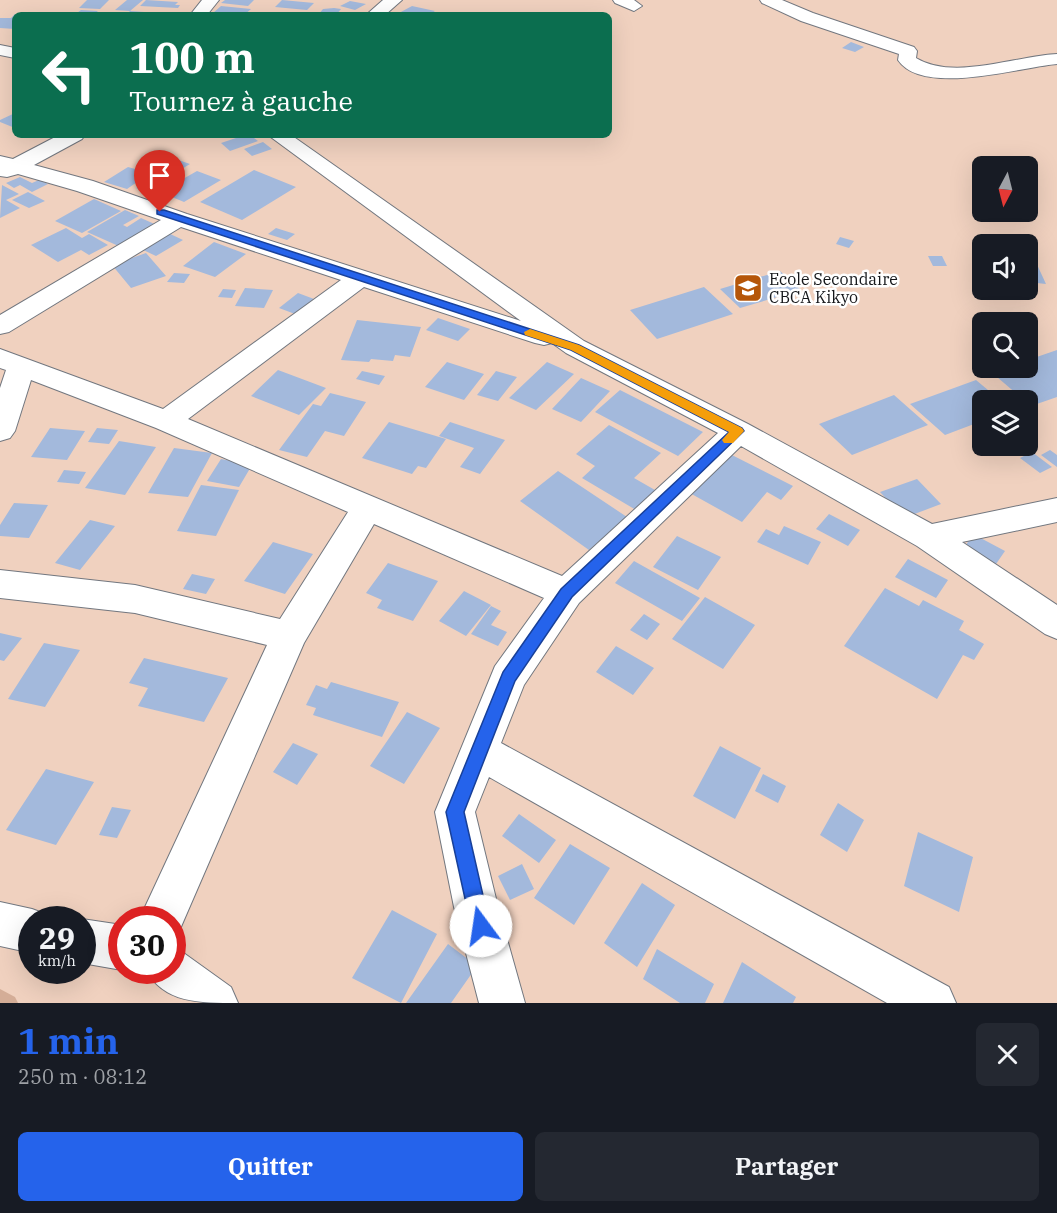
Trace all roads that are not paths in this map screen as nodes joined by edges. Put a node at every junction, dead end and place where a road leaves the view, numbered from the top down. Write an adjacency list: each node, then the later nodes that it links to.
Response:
1 (211, 0): 5 (street)
2 (367, 0): 4 (street)
3 (768, 0): 6 (street)
4 (385, 7)
5 (201, 12)
6 (1057, 59)
7 (69, 138): 9 (street)
8 (289, 139): 13 (street)
9 (5, 168): 10 (street)
10 (179, 219): 11 (street); 12 (street)
11 (361, 277): 13 (street); 15 (street)
12 (0, 326)
13 (575, 347): 17 (street)
14 (11, 362): 15 (street); 16 (street)
15 (166, 421): 18 (street)
16 (0, 431)
17 (738, 431): 20 (street); 22 (street)
18 (367, 509): 22 (street); 24 (street)
19 (1057, 510): 20 (street)
20 (929, 537): 23 (street)
21 (0, 584): 24 (street)
22 (567, 593): 25 (street)
23 (1057, 624)
24 (289, 636): 26 (street)
25 (480, 752): 31 (street); 32 (street)
26 (166, 906)
27 (0, 924): 28 (street)
28 (18, 928)
29 (186, 982): 30 (street)
30 (215, 1003)
31 (502, 1003)
32 (933, 1003)

